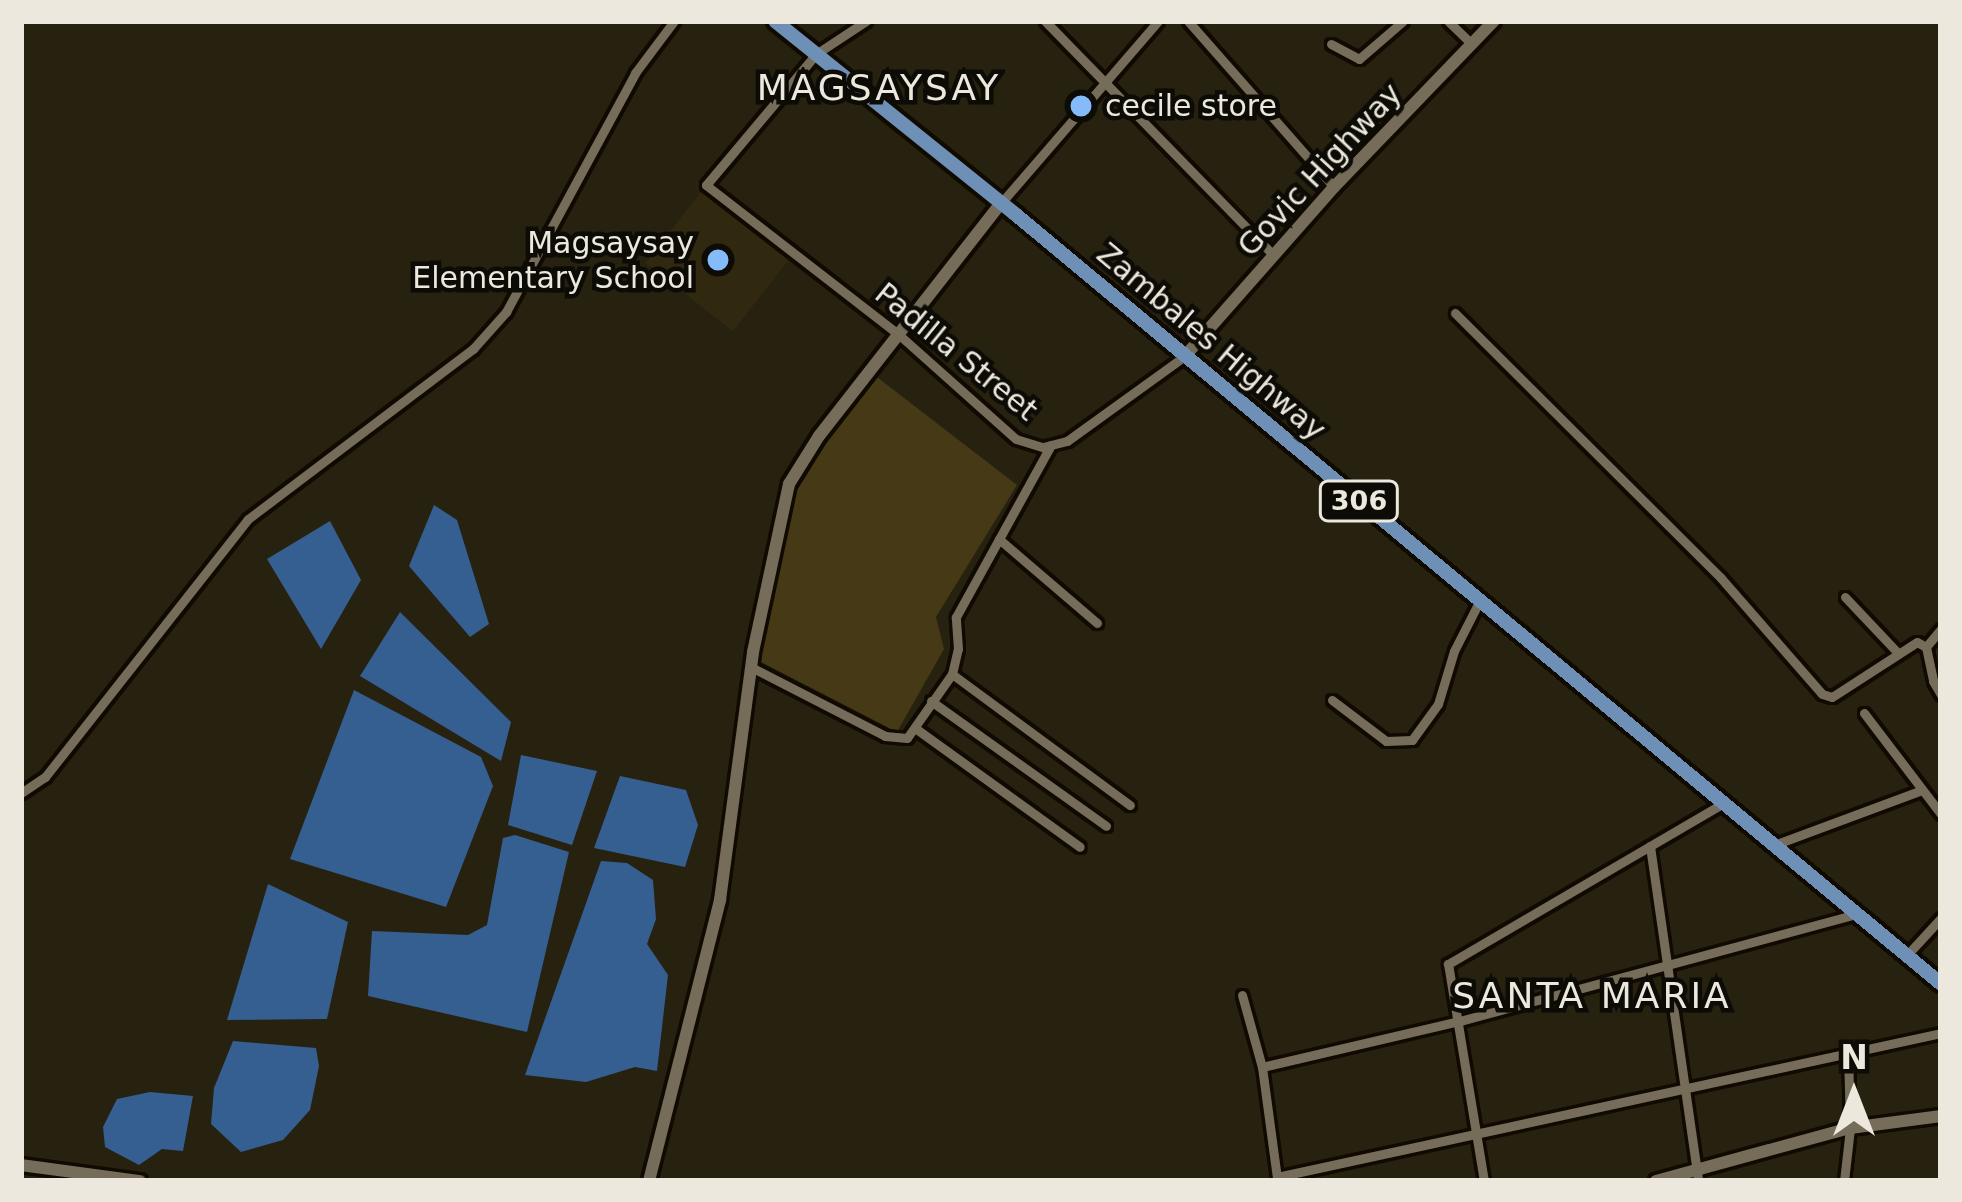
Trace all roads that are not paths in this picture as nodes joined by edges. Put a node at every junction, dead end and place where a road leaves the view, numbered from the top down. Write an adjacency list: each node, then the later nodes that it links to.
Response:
1 (674, 21): 36 (street)
2 (775, 21): 12 (main road, Zambales Highway / 306)
3 (866, 21): 12 (street)
4 (1045, 21): 13 (street)
5 (1158, 21): 13 (street)
6 (1188, 21): 14 (street)
7 (1403, 21): 10 (street)
8 (1448, 21): 11 (street)
9 (1494, 21): 11 (street, Govic Highway)
10 (1331, 44)
11 (1472, 44): 14 (street, Govic Highway)
12 (816, 54): 15 (main road, Zambales Highway / 306); 18 (street, Padilla Street)
13 (1105, 82): 15 (street); 16 (street)
14 (1334, 187): 16 (street, Govic Highway)
15 (1001, 202): 18 (street); 19 (main road, Zambales Highway / 306)
16 (1273, 255): 19 (street, Govic Highway)
17 (1455, 313): 27 (street)
18 (897, 333): 20 (street, Padilla Street); 28 (street)
19 (1186, 356): 20 (street, Padilla Street); 23 (main road, Zambales Highway / 306)
20 (1051, 445): 21 (street)
21 (999, 539): 24 (street); 29 (street)
22 (1845, 597): 27 (street)
23 (1480, 600): 31 (street); 37 (main road, Zambales Highway / 306)
24 (1097, 623)
25 (1941, 629): 26 (street)
26 (1926, 647): 27 (street); 30 (street)
27 (1897, 652)
28 (751, 667): 34 (street); 62 (street)
29 (952, 674): 32 (street); 38 (street)
30 (1941, 694)
31 (1332, 700)
32 (931, 701): 34 (street); 40 (street)
33 (1864, 713): 35 (street)
34 (915, 728): 43 (street)
35 (1922, 790): 39 (street); 41 (street)
36 (21, 793)
37 (1724, 803): 41 (main road, Zambales Highway / 306); 42 (street)
38 (1130, 805)
39 (1941, 814)
40 (1106, 826)
41 (1774, 845): 44 (main road, Zambales Highway / 306)
42 (1650, 846): 47 (street); 50 (street)
43 (1080, 847)
44 (1857, 914): 46 (main road, Zambales Highway / 306); 47 (street)
45 (1941, 918): 46 (street)
46 (1907, 955): 48 (main road, Zambales Highway / 306)
47 (1670, 964): 50 (street); 54 (street)
48 (1941, 984)
49 (1242, 995): 53 (street)
50 (1460, 1021): 53 (street); 57 (street)
51 (1941, 1033): 52 (street)
52 (1848, 1054): 54 (street); 56 (street)
53 (1262, 1067): 60 (street)
54 (1686, 1092): 57 (street); 59 (street)
55 (1941, 1116): 56 (street)
56 (1850, 1128): 59 (street); 65 (street)
57 (1476, 1133): 60 (street); 63 (street)
58 (21, 1165): 61 (street)
59 (1697, 1175): 64 (street)
60 (1277, 1179)
61 (140, 1181)
62 (649, 1181)
63 (1484, 1181)
64 (1656, 1181)
65 (1844, 1181)

